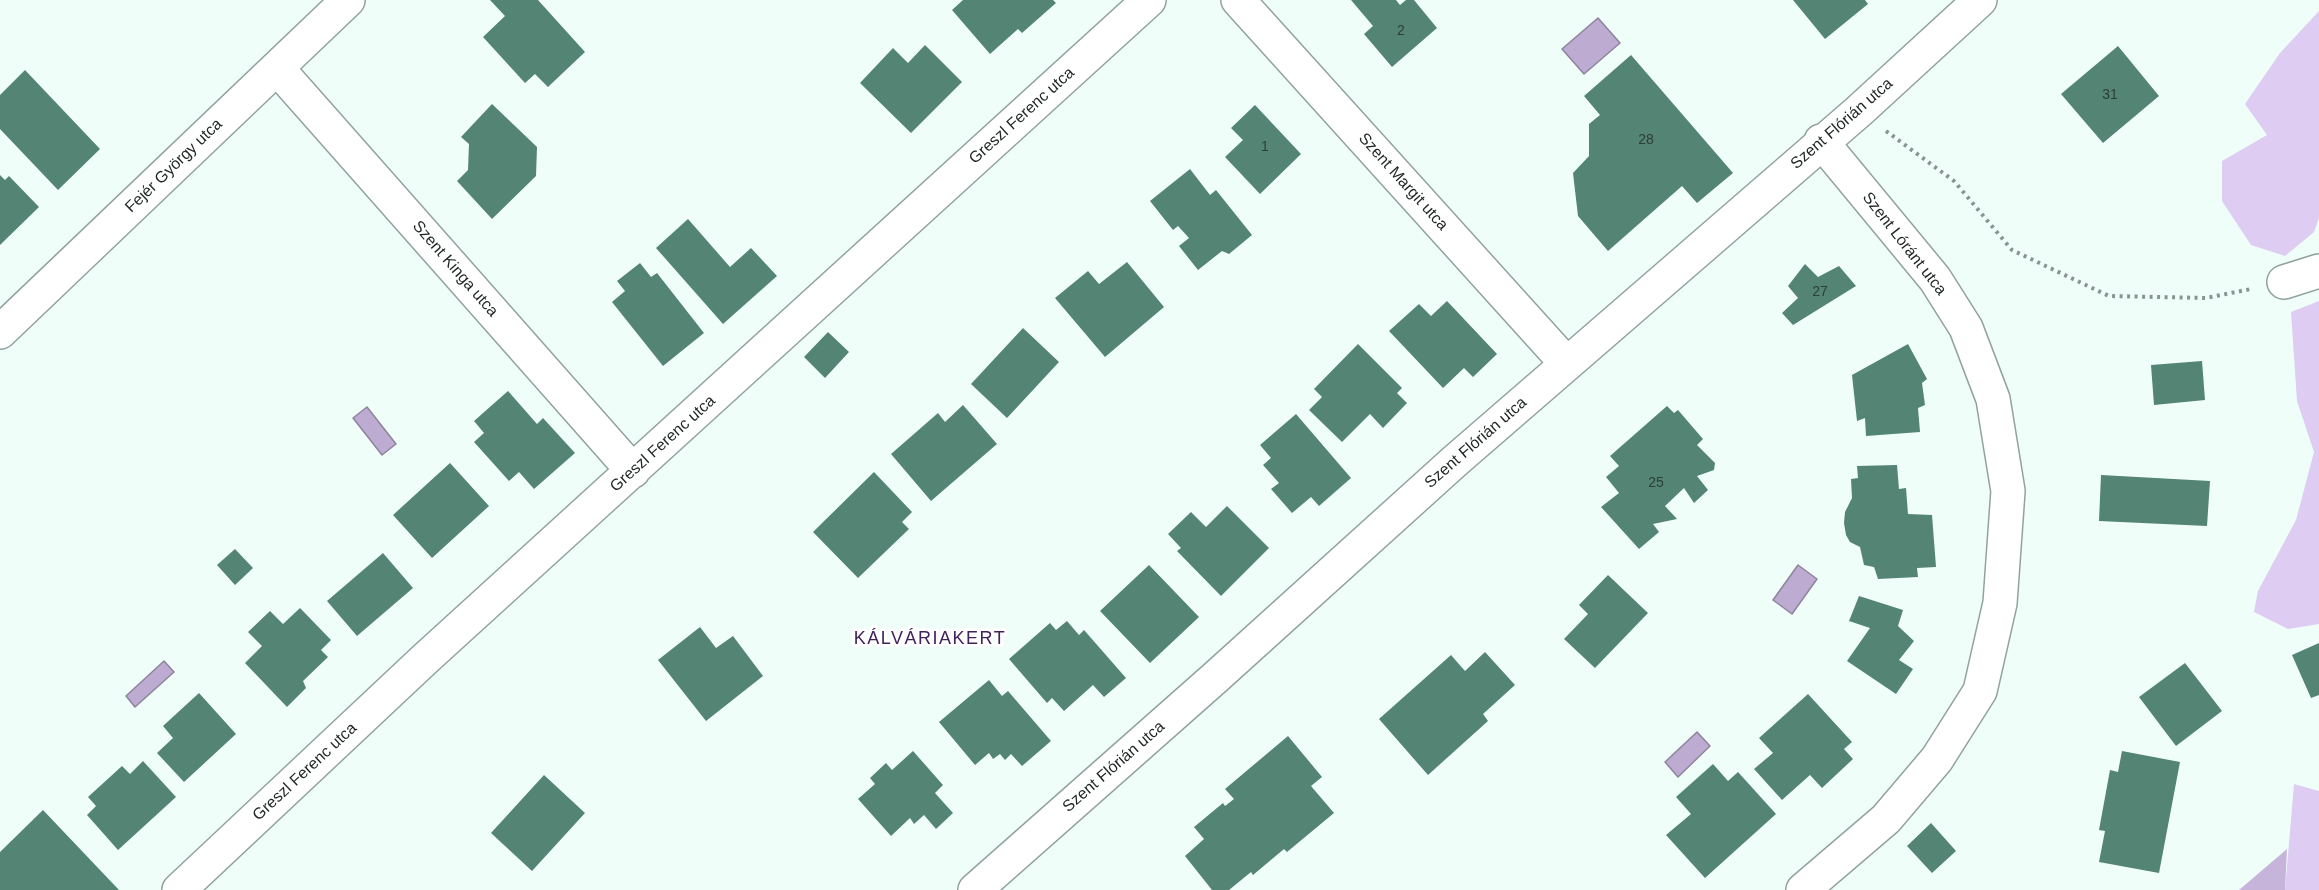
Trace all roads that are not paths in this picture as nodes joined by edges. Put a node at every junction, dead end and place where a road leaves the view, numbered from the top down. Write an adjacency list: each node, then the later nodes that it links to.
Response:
1 (348, 0): 5 (street, Fejér György utca)
2 (1149, 0): 11 (street, Greszl Ferenc utca)
3 (1238, 0): 10 (street, Szent Margit utca)
4 (1980, 0): 6 (street, Szent Flórián utca)
5 (277, 68): 9 (street, Fejér György utca); 11 (street, Szent Kinga utca)
6 (1821, 141): 10 (street, Szent Flórián utca); 14 (street, Szent Lóránt utca)
7 (2319, 271): 8 (street)
8 (2284, 282)
9 (0, 332)
10 (1567, 364): 13 (street, Szent Flórián utca)
11 (633, 471): 12 (street, Greszl Ferenc utca)
12 (179, 890)
13 (975, 890)
14 (1803, 890)

